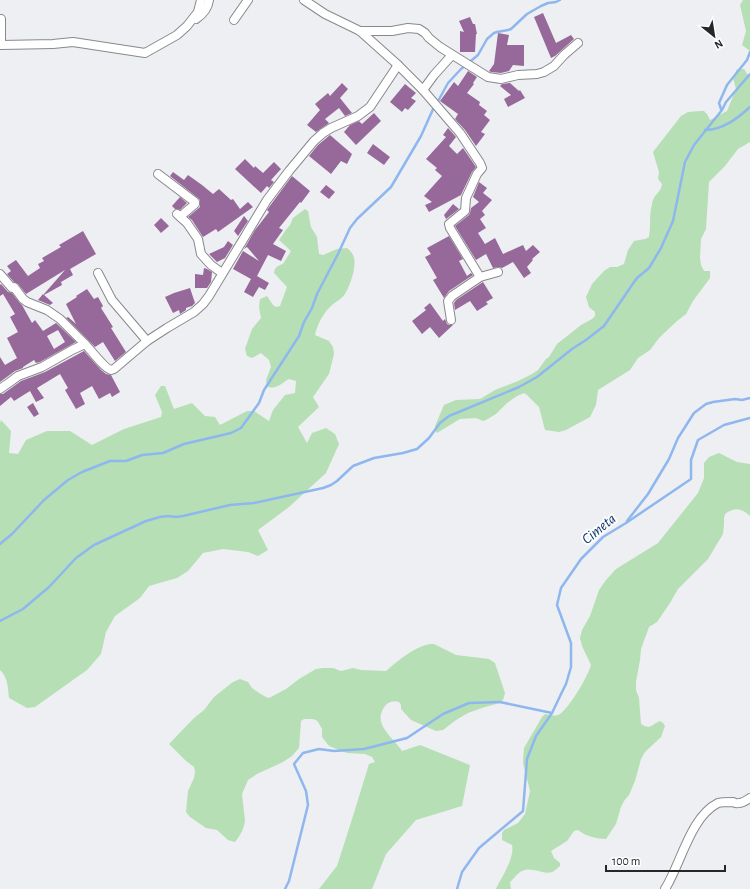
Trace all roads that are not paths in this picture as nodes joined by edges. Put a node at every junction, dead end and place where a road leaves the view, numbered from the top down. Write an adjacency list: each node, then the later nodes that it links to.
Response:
1 (201, 0): 7 (street)
2 (209, 0): 7 (street)
3 (248, 0): 6 (street)
4 (304, 0): 8 (street)
5 (0, 19): 7 (street)
6 (234, 20)
7 (187, 26)
8 (360, 31): 10 (street); 11 (street)
9 (578, 43): 10 (street)
10 (452, 55): 12 (street)
11 (398, 65): 12 (street); 16 (street)
12 (423, 90): 18 (street)
13 (158, 174): 16 (street)
14 (98, 272): 20 (street)
15 (498, 272): 18 (street)
16 (222, 273): 20 (street)
17 (0, 274): 21 (street)
18 (480, 277): 19 (street)
19 (451, 320)
20 (147, 341): 21 (street)
21 (85, 344): 22 (street)
22 (0, 388)
23 (750, 798): 24 (street)
24 (665, 889)

